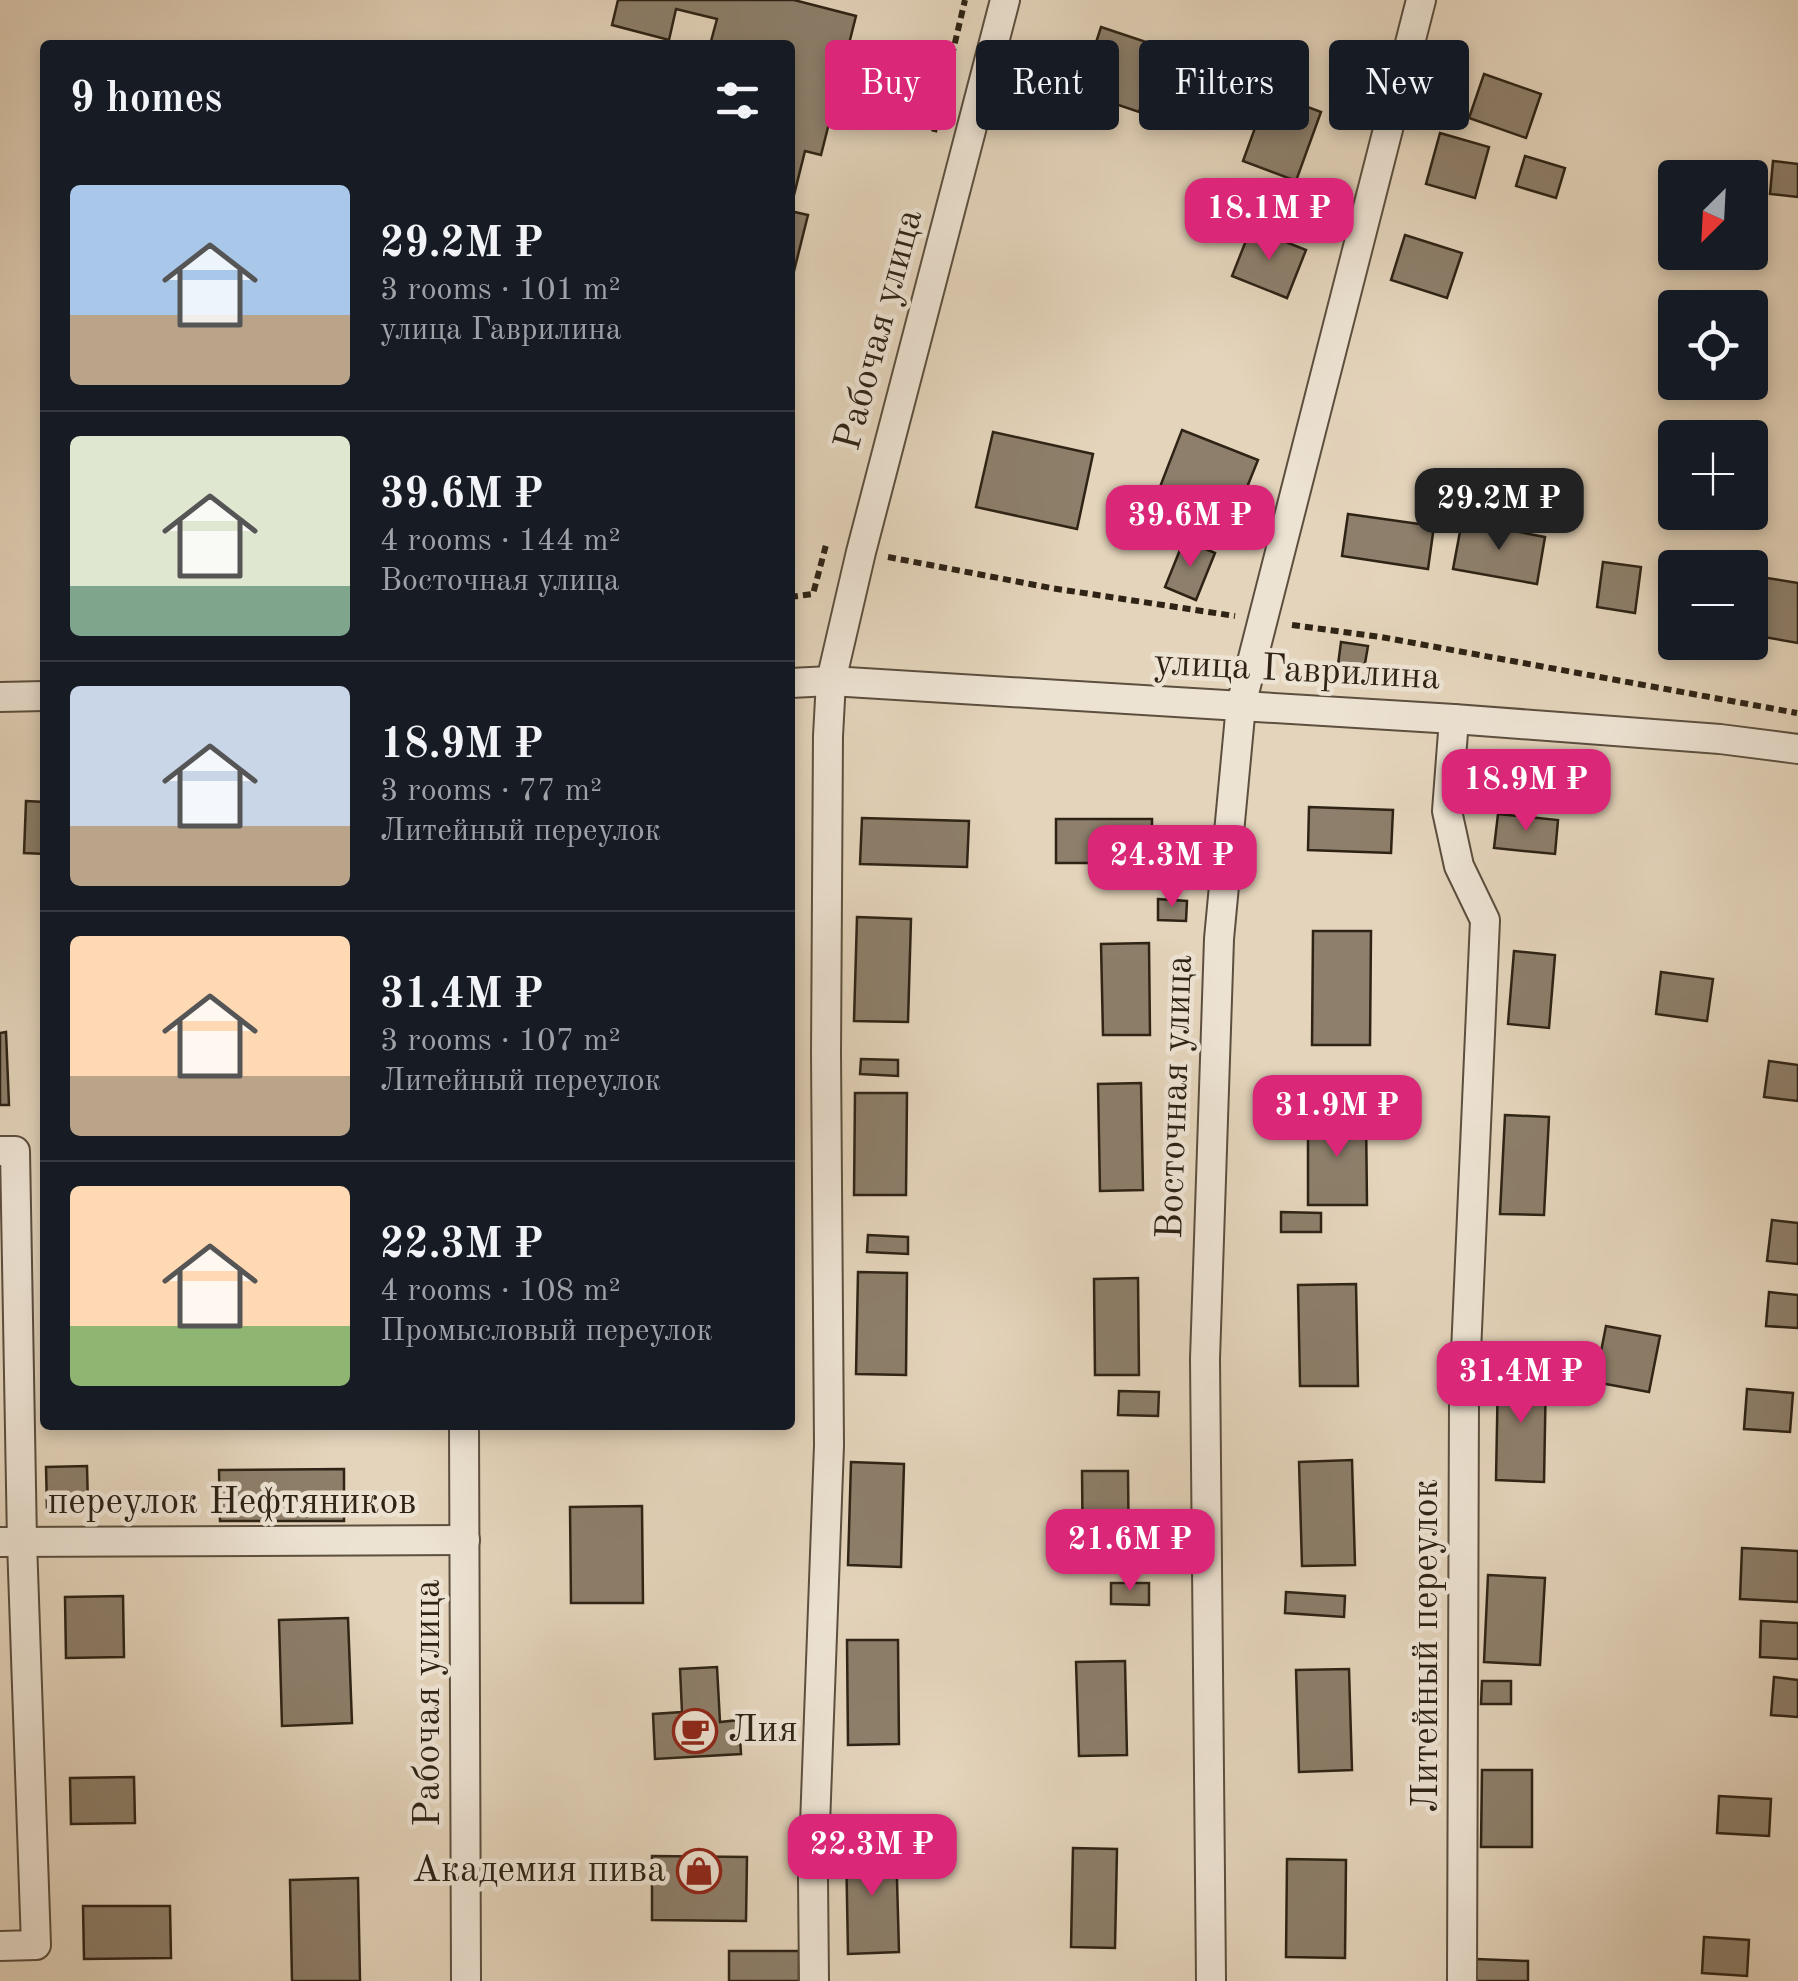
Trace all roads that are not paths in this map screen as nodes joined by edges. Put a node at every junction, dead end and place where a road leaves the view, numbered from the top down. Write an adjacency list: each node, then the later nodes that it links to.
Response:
1 (1005, 0): 3 (street, Рабочая улица)
2 (1422, 0): 7 (street, Восточная улица)
3 (832, 681): 4 (street, улица Гаврилина); 7 (street, улица Гаврилина); 16 (street, Рабочая улица)
4 (795, 682)
5 (40, 696): 6 (street)
6 (0, 697)
7 (1241, 706): 8 (street, улица Гаврилина); 17 (street, Восточная улица)
8 (1454, 718): 9 (street, улица Гаврилина); 18 (street, Литейный переулок)
9 (1798, 749)
10 (0, 1151): 13 (street)
11 (464, 1430): 12 (street, Рабочая улица)
12 (465, 1540): 13 (street, переулок Нефтяников); 15 (street, Рабочая улица)
13 (11, 1542): 14 (street)
14 (0, 1946)
15 (466, 1981)
16 (814, 1981)
17 (1211, 1981)
18 (1462, 1981)

